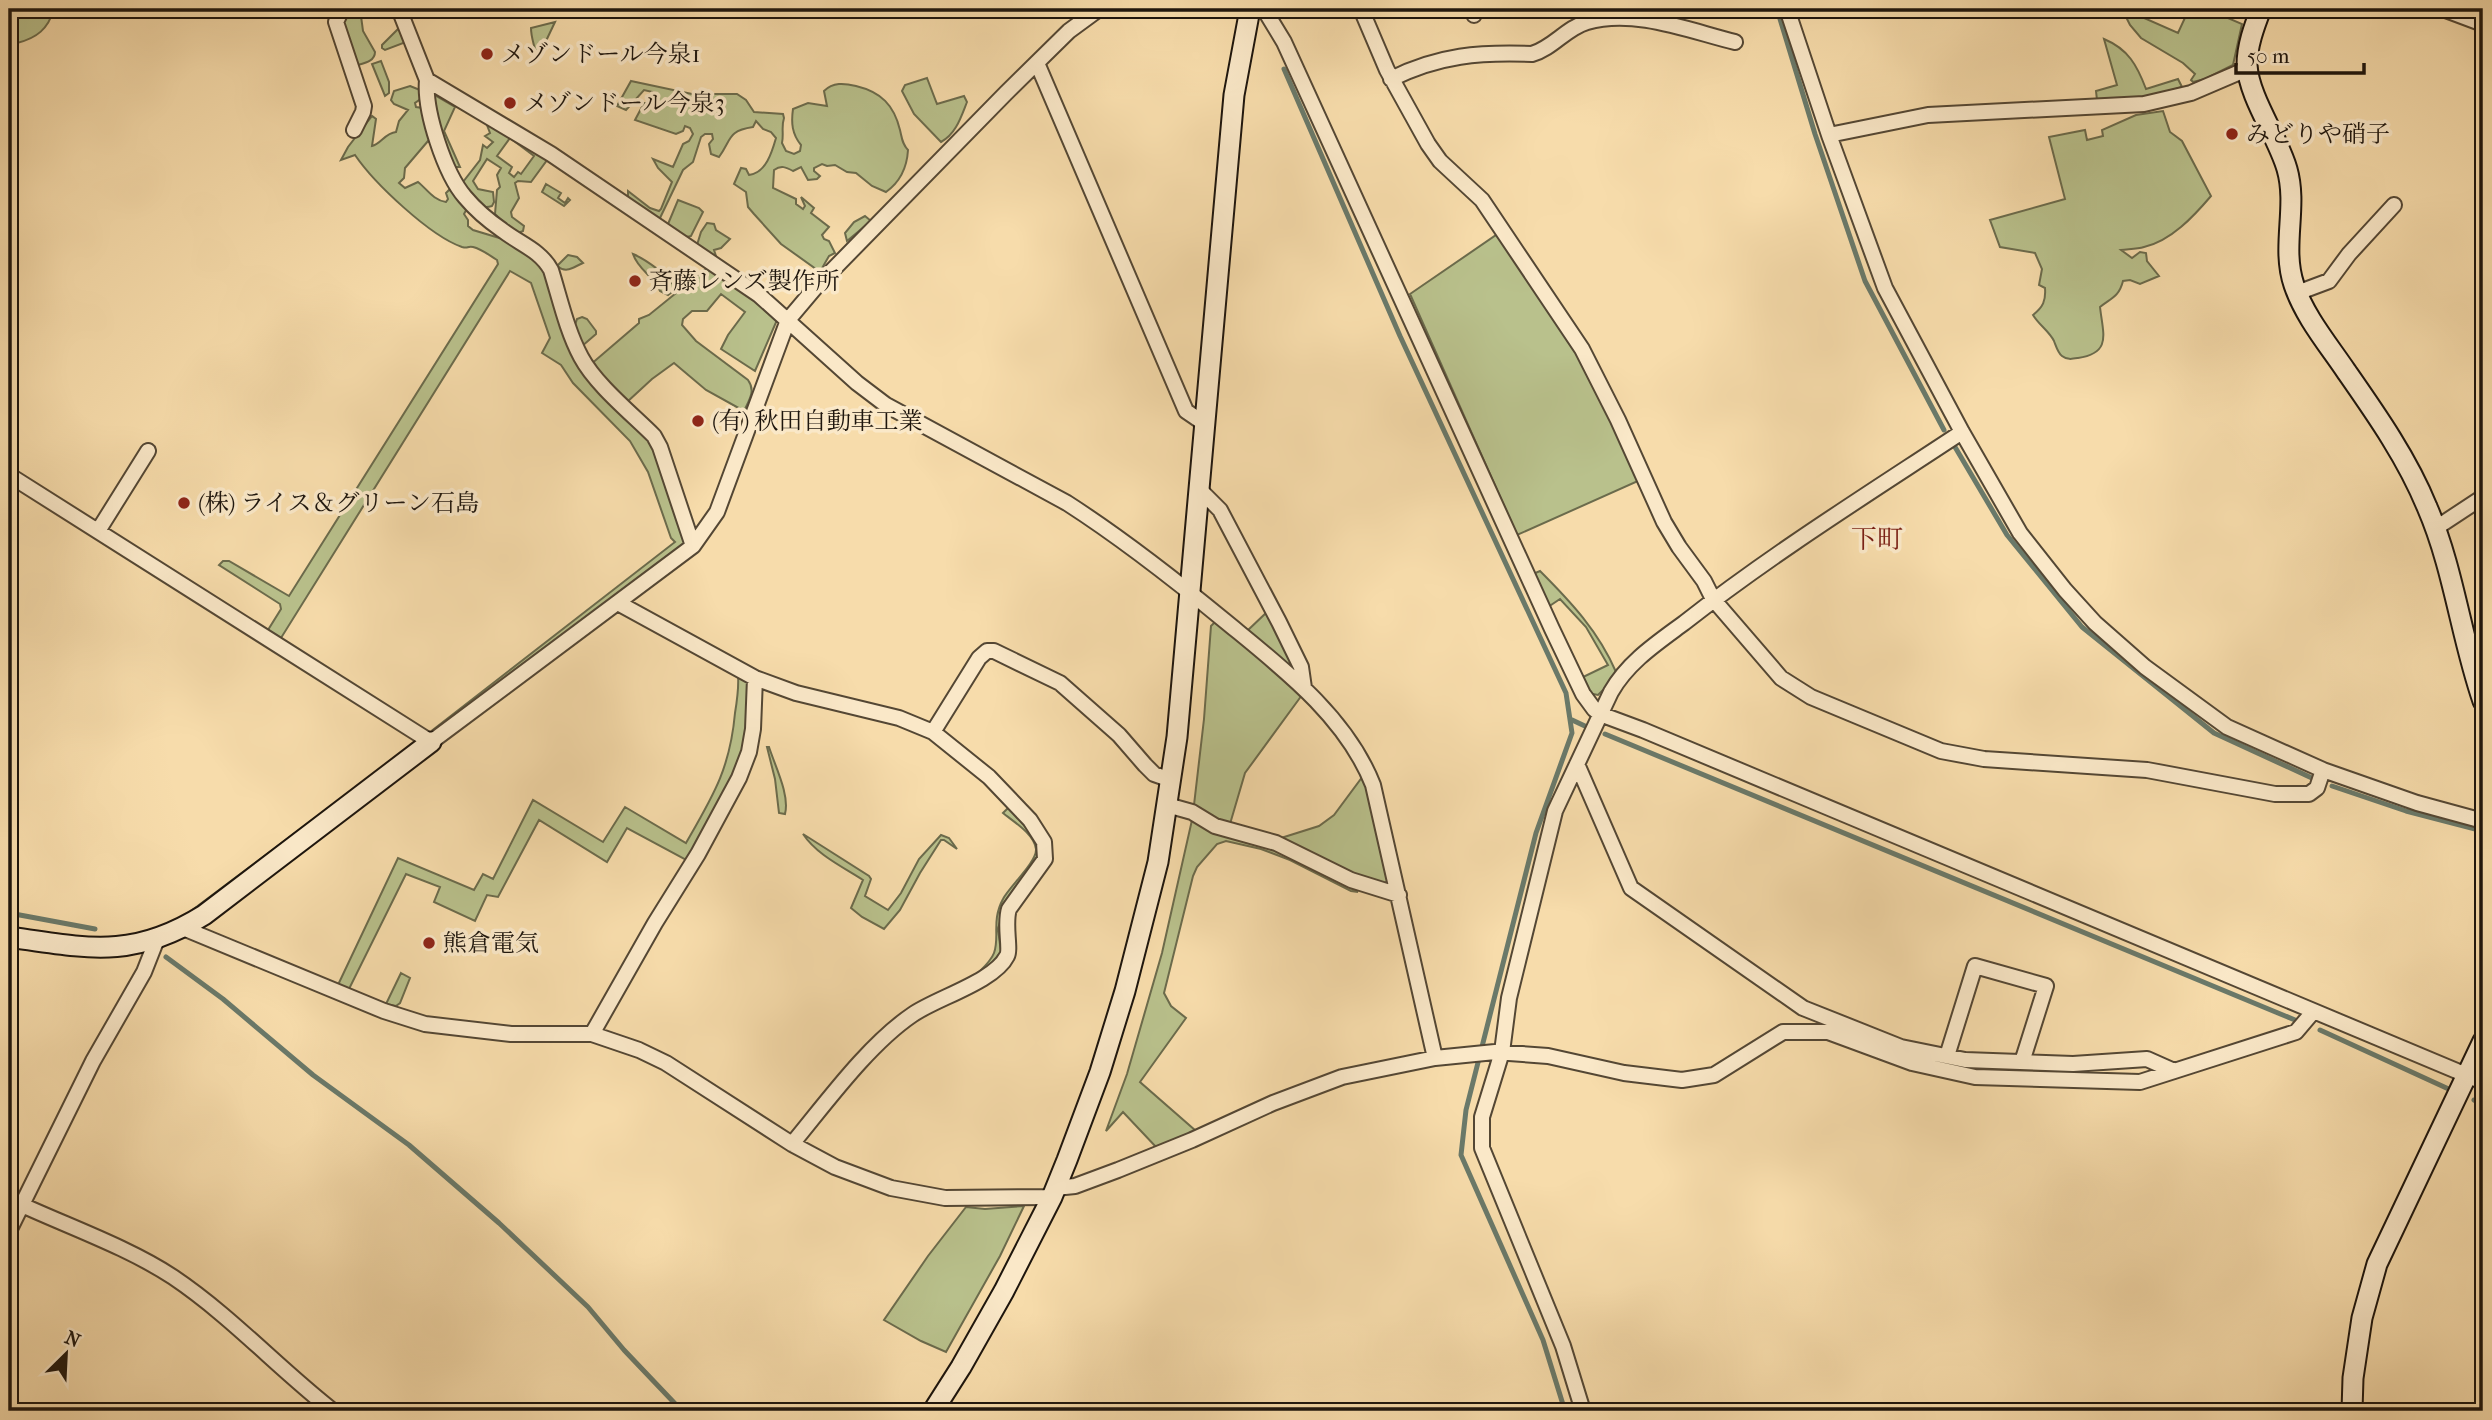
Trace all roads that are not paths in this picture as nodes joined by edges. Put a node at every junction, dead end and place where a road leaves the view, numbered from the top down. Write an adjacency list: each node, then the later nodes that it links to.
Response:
1 (342, 9): 16 (street)
2 (399, 9): 15 (street)
3 (1099, 9): 12 (street)
4 (1250, 9): 21 (street)
5 (1264, 9): 36 (street)
6 (1361, 9): 14 (street)
7 (1787, 9): 17 (street)
8 (2261, 9): 13 (street)
9 (2443, 9): 10 (street)
10 (2483, 23)
11 (1735, 42): 14 (street)
12 (1037, 63): 20 (street); 21 (street)
13 (2247, 69): 17 (street); 19 (street)
14 (1391, 79): 31 (street)
15 (427, 80): 20 (street); 29 (street)
16 (354, 130)
17 (1829, 135): 22 (street)
18 (2394, 205): 19 (street)
19 (2297, 293): 27 (street)
20 (788, 320): 29 (street); 30 (street)
21 (1205, 424): 25 (street)
22 (1962, 432): 31 (street); 40 (street)
23 (148, 452): 28 (street)
24 (9, 475): 28 (street)
25 (1198, 488): 30 (street); 34 (street)
26 (2483, 497): 27 (street)
27 (2436, 528): 35 (street)
28 (98, 531): 38 (street)
29 (693, 546): 32 (street)
30 (1189, 592): 34 (street); 41 (street)
31 (1713, 599): 36 (street); 40 (street)
32 (618, 603): 33 (street); 38 (street)
33 (755, 678): 37 (street); 49 (street)
34 (1304, 688): 44 (street)
35 (2483, 701)
36 (1600, 715): 39 (street); 48 (street)
37 (933, 733): 41 (street); 57 (street)
38 (431, 742): 45 (street)
39 (1577, 764): 51 (street); 52 (street)
40 (2323, 770): 43 (street)
41 (1171, 780): 42 (street)
42 (1167, 805): 44 (street); 58 (street)
43 (2483, 821)
44 (1399, 895): 53 (street)
45 (183, 928): 47 (street); 49 (street)
46 (9, 937): 47 (street)
47 (157, 939): 60 (street)
48 (2314, 1012): 55 (street); 56 (street)
49 (592, 1034): 57 (street)
50 (2483, 1041): 56 (street)
51 (1498, 1052): 53 (street); 55 (street); 64 (street)
52 (1947, 1056): 54 (street); 54 (street)
53 (1435, 1058): 58 (street)
54 (2022, 1062): 55 (street)
55 (2174, 1071)
56 (2476, 1079): 65 (street)
57 (792, 1144): 58 (street)
58 (1053, 1193): 63 (street)
59 (9, 1197): 60 (street)
60 (22, 1205): 61 (street); 62 (street)
61 (9, 1231)
62 (333, 1411)
63 (933, 1411)
64 (1583, 1411)
65 (2352, 1411)

